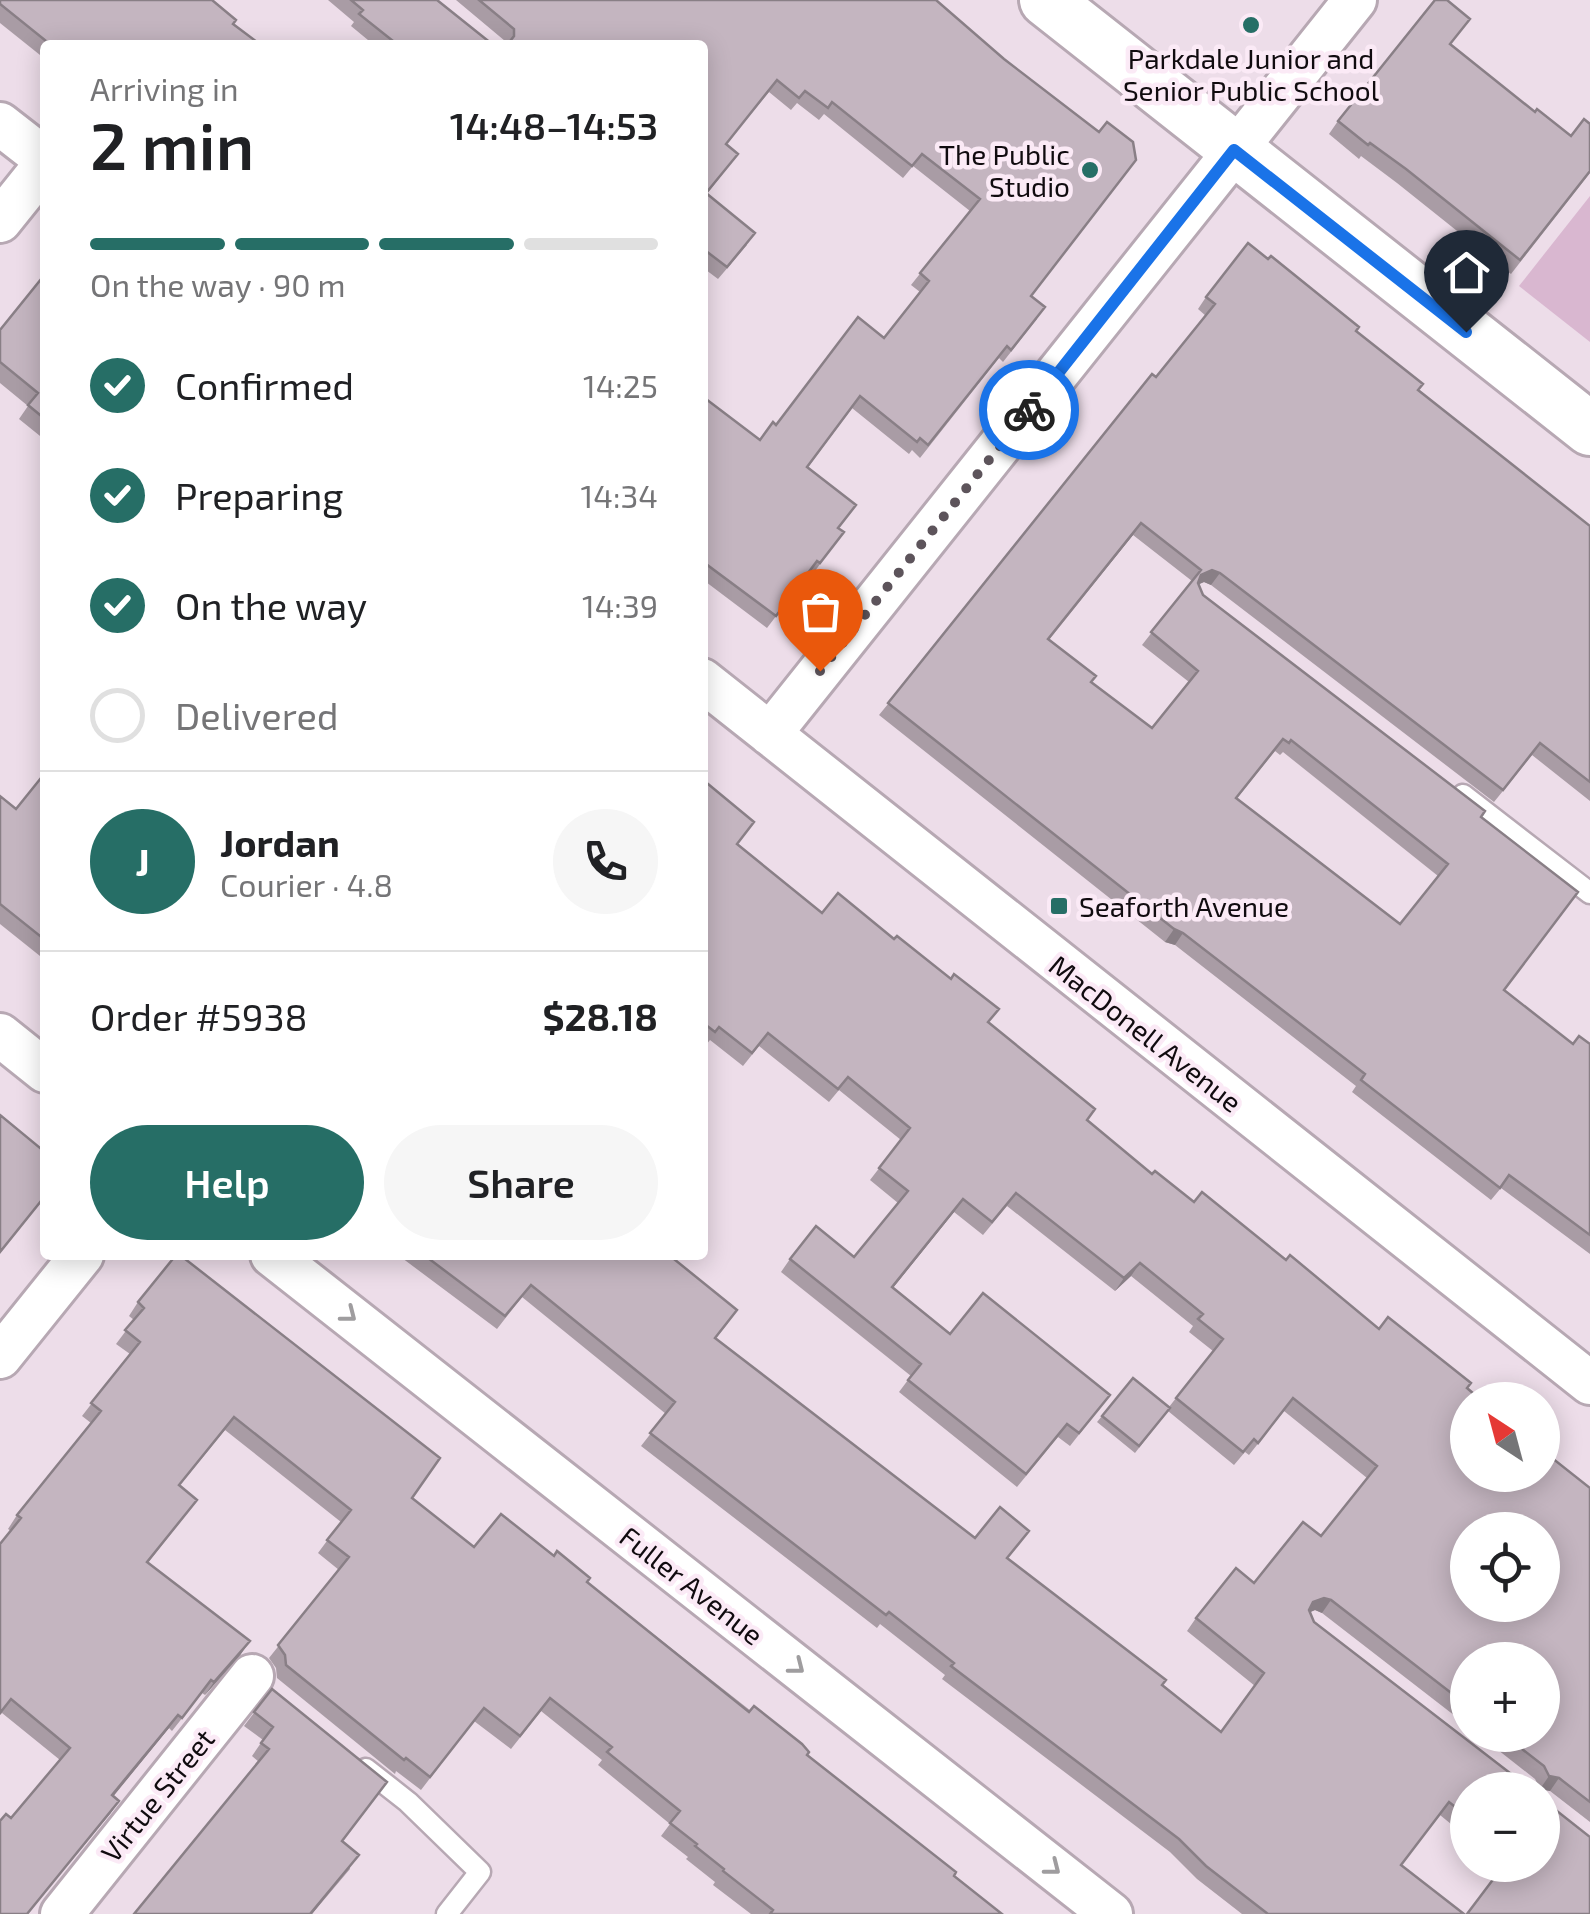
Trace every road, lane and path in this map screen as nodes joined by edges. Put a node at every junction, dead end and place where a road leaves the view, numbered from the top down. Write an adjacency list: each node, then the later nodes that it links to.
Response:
1 (1046, 0): 4 (street)
2 (1355, 0): 4 (street)
3 (0, 124): 5 (street)
4 (1234, 150): 8 (street); 10 (street)
5 (40, 158)
6 (40, 169): 7 (street)
7 (0, 221)
8 (1590, 428)
9 (708, 685): 10 (street, MacDonell Avenue)
10 (770, 734): 18 (street, MacDonell Avenue)
11 (1451, 786): 12 (lane)
12 (1590, 893)
13 (0, 1035): 14 (street)
14 (40, 1067)
15 (78, 1260): 17 (street)
16 (278, 1260): 23 (street, Fuller Avenue, one-way to 23)
17 (0, 1358)
18 (1590, 1383)
19 (262, 1685): 21 (street, Virtue Street)
20 (348, 1754): 22 (lane)
21 (62, 1914)
22 (448, 1914)
23 (1111, 1914)

